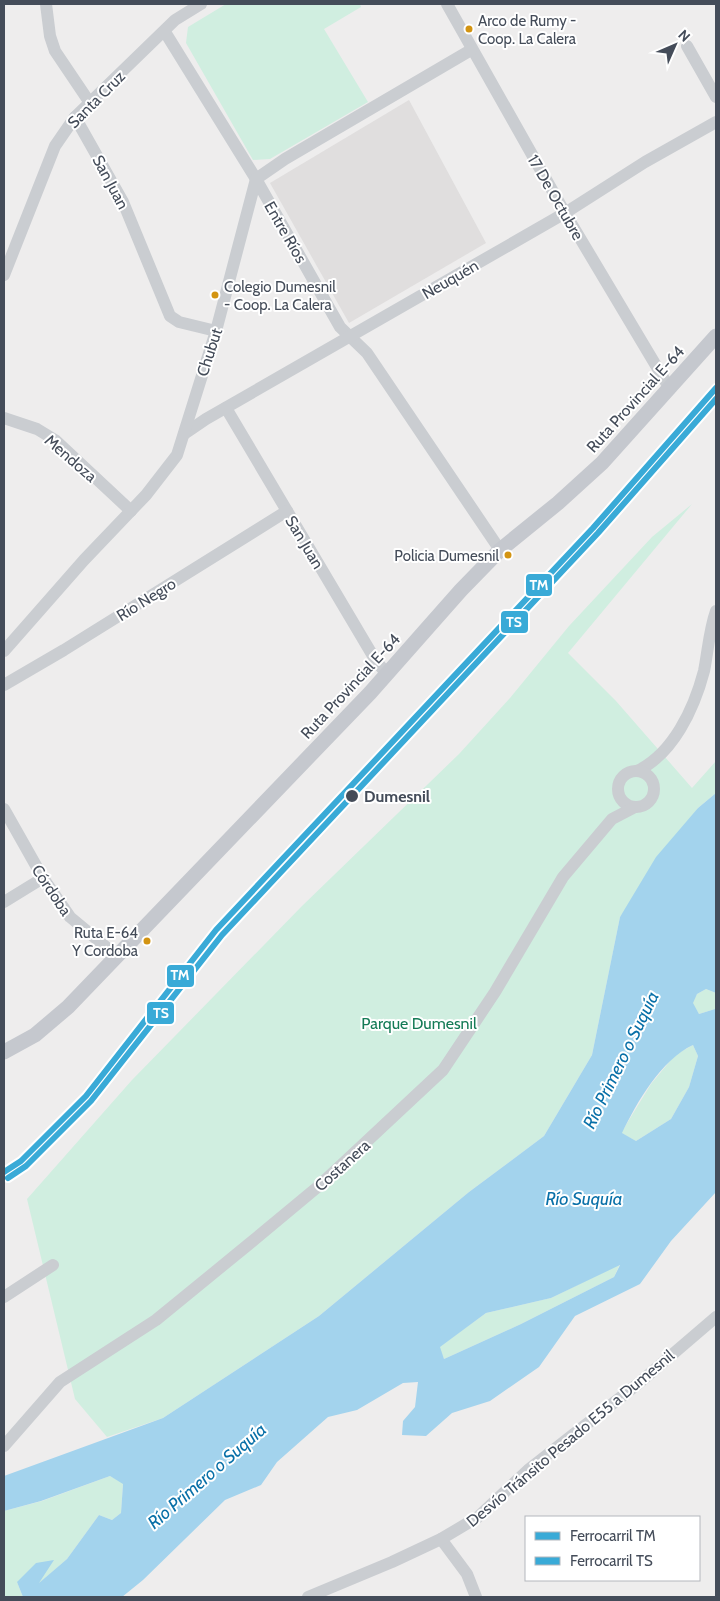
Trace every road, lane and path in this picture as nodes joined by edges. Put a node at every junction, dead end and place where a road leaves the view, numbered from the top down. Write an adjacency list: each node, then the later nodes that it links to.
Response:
1 (46, 4): 8 (street)
2 (201, 4): 4 (street, Santa Cruz)
3 (447, 4): 6 (street, 17 De Octubre)
4 (165, 32): 8 (street, Santa Cruz); 11 (street, Entre Ríos)
5 (687, 46): 7 (street)
6 (472, 50): 11 (street); 12 (street, 17 De Octubre)
7 (716, 97)
8 (90, 103): 9 (street, Santa Cruz)
9 (75, 117): 13 (street, Santa Cruz); 14 (street, San Juan)
10 (716, 122): 12 (street, Neuquén)
11 (256, 179): 14 (street, Chubut); 16 (street, Entre Ríos)
12 (565, 213): 16 (street, Neuquén); 17 (street, 17 De Octubre)
13 (4, 275)
14 (216, 331): 20 (street, Chubut)
15 (716, 336): 17 (main road, Ruta Provincial E-64)
16 (349, 337): 18 (street, Neuquén); 23 (street, Entre Ríos)
17 (670, 389): 23 (main road, Ruta Provincial E-64)
18 (226, 408): 20 (street, Neuquén); 22 (street, San Juan)
19 (4, 418): 21 (street, Mendoza)
20 (184, 434): 21 (street, Chubut)
21 (131, 511): 25 (street, Chubut)
22 (287, 511): 26 (street, San Juan); 27 (street, Río Negro)
23 (500, 550): 26 (main road, Ruta Provincial E-64)
24 (716, 611): 28 (street, Costanera)
25 (4, 651)
26 (387, 674): 37 (main road, Ruta Provincial E-64)
27 (4, 685)
28 (659, 756): 29 (street, Costanera); 30 (street, Costanera)
29 (637, 771): 30 (street); 31 (street, Costanera)
30 (652, 782): 32 (street, Costanera)
31 (619, 794): 32 (street); 34 (street, Costanera)
32 (635, 807): 34 (street, Costanera)
33 (4, 809): 35 (street, Córdoba)
34 (612, 819): 42 (street, Costanera)
35 (43, 878): 36 (street); 37 (street, Córdoba)
36 (4, 902)
37 (116, 956): 38 (main road, Ruta Provincial E-64)
38 (4, 1052)
39 (54, 1266): 40 (street)
40 (4, 1297)
41 (716, 1317): 43 (street, Desvío Tránsito Pesado E55 a Dumesnil)
42 (4, 1446)
43 (441, 1538): 44 (street, Desvío Tránsito Pesado E55 a Dumesnil); 45 (street)
44 (308, 1597)
45 (476, 1597)

